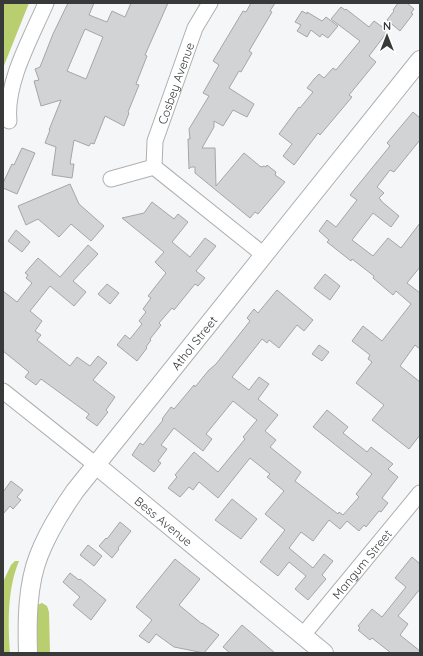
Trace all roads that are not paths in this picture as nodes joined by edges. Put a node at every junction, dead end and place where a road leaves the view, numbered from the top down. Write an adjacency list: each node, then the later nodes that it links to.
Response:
1 (46, 3): 4 (street)
2 (210, 3): 5 (street, Cosbey Avenue)
3 (420, 60): 7 (street, Athol Street)
4 (10, 121)
5 (154, 167): 6 (street); 7 (street)
6 (112, 179)
7 (264, 255): 9 (street, Athol Street)
8 (3, 391): 9 (street, Bess Avenue)
9 (96, 466): 11 (street, Bess Avenue); 12 (street, Athol Street)
10 (420, 493): 11 (street, Mangum Street)
11 (303, 635): 13 (street, Bess Avenue)
12 (28, 653)
13 (324, 653)

